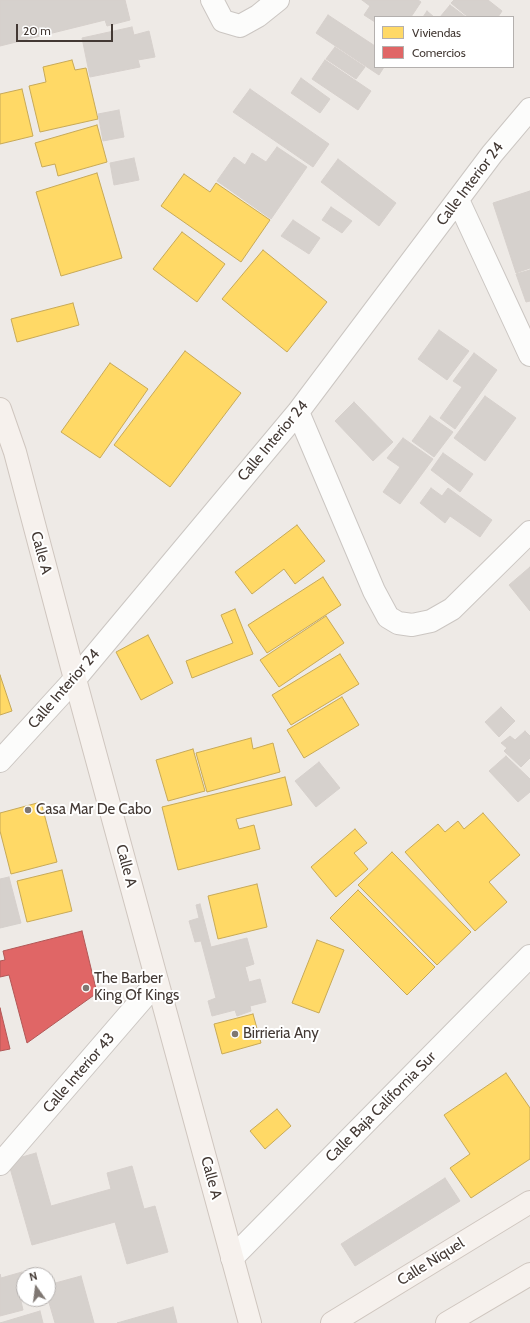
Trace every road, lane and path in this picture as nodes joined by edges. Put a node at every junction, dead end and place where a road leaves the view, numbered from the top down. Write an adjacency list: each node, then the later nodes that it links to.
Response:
1 (212, 0): 2 (street)
2 (278, 0)
3 (530, 109): 4 (street, Calle Interior 24)
4 (458, 200): 5 (street); 7 (street, Calle Interior 24)
5 (530, 355)
6 (0, 409): 9 (street, Calle A)
7 (298, 412): 8 (street); 9 (street, Calle Interior 24)
8 (530, 532)
9 (75, 678): 10 (street, Calle Interior 24); 12 (street, Calle A)
10 (0, 761)
11 (530, 956): 15 (street, Calle Baja California Sur)
12 (158, 982): 13 (street, Calle Interior 43); 15 (street, Calle A)
13 (0, 1164)
14 (530, 1202): 18 (street, Calle Níquel)
15 (232, 1258): 17 (street, Calle A)
16 (530, 1274): 19 (street)
17 (250, 1323)
18 (332, 1323)
19 (447, 1323)

